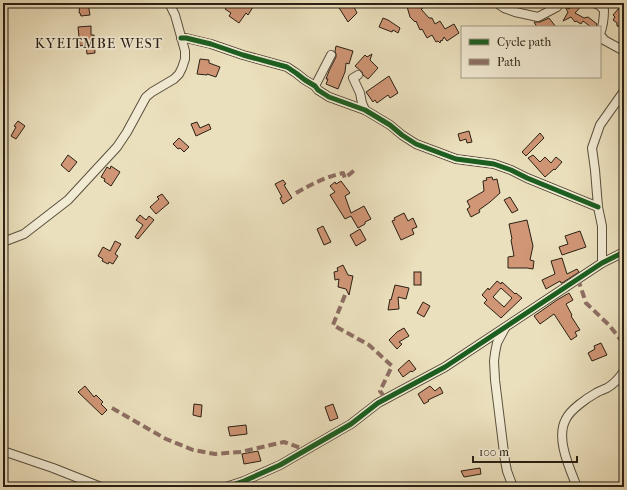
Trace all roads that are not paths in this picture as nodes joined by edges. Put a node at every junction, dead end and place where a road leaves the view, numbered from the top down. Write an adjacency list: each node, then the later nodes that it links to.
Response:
1 (169, 3): 7 (street)
2 (497, 3): 3 (street)
3 (560, 3)
4 (594, 3): 5 (street)
5 (601, 32)
6 (601, 36): 10 (street)
7 (181, 38): 8 (street); 9 (street)
8 (195, 40): 9 (street); 13 (street)
9 (185, 51): 17 (street)
10 (624, 51)
11 (331, 55): 13 (street)
12 (358, 75): 15 (street)
13 (315, 86): 15 (street)
14 (624, 91): 16 (street)
15 (365, 110): 16 (street)
16 (598, 207): 19 (street)
17 (3, 242)
18 (624, 252): 19 (street)
19 (602, 263): 20 (street)
20 (505, 328): 24 (street); 25 (street)
21 (624, 370): 26 (street)
22 (5, 451): 23 (street)
23 (96, 486)
24 (226, 487)
25 (514, 487)
26 (577, 487)

